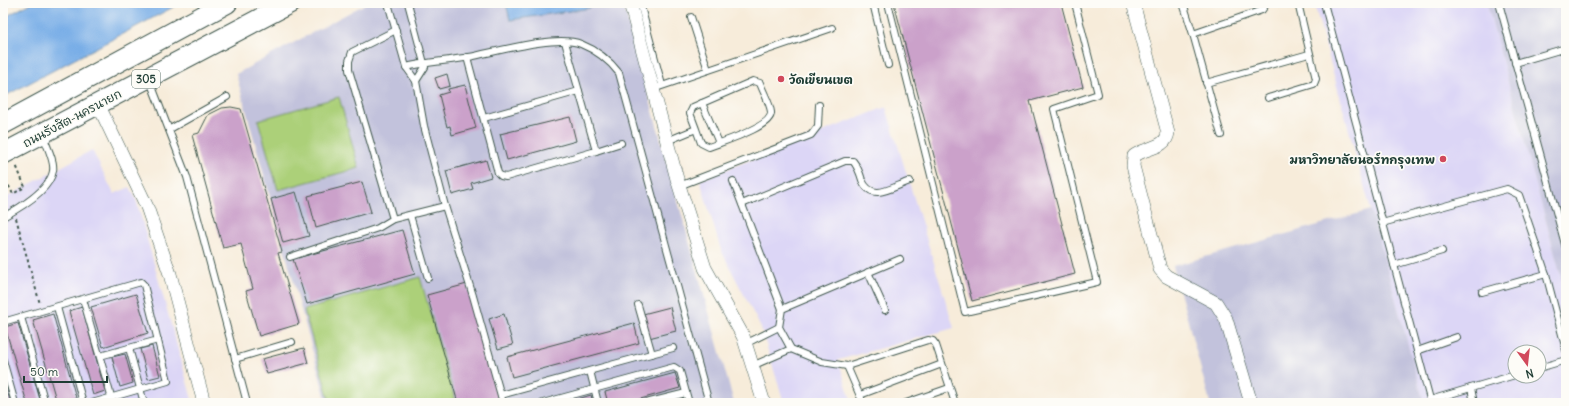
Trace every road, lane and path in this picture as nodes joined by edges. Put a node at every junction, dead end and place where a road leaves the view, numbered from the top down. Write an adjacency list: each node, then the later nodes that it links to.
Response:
1 (227, 3): 40 (main road, 305)
2 (388, 3): 18 (lane)
3 (408, 3): 24 (lane)
4 (630, 3): 32 (street)
5 (640, 3): 32 (lane)
6 (873, 3): 26 (lane)
7 (888, 3): 8 (lane)
8 (1075, 3)
9 (1133, 3): 125 (street)
10 (1183, 3): 19 (lane)
11 (1267, 3): 19 (lane)
12 (1298, 3): 22 (lane)
13 (1324, 3): 60 (lane)
14 (1499, 3): 25 (lane)
15 (287, 4): 29 (main road, ถนนรังสิต-นครนายก / 305)
16 (691, 17): 28 (lane)
17 (832, 28): 28 (lane)
18 (396, 30): 27 (lane); 59 (lane)
19 (1193, 34): 31 (lane)
20 (565, 42): 23 (lane); 33 (lane); 120 (lane)
21 (1566, 48): 25 (lane)
22 (1310, 54): 31 (lane); 35 (lane)
23 (467, 57): 24 (lane); 39 (lane)
24 (424, 62): 27 (lane); 30 (lane)
25 (1515, 63): 61 (lane)
26 (888, 66)
27 (406, 67): 30 (lane)
28 (708, 70): 32 (lane)
29 (149, 77): 37 (main road, ถนนรังสิต-นครนายก / 305); 41 (lane)
30 (416, 81): 55 (lane)
31 (1206, 83): 44 (lane)
32 (658, 87): 45 (street)
33 (579, 91): 39 (lane); 48 (lane)
34 (227, 97): 41 (lane)
35 (1268, 98)
36 (702, 103): 42 (lane); 46 (lane); 46 (lane)
37 (98, 104): 43 (main road, ถนนรังสิต-นครนายก / 305); 113 (street)
38 (820, 105): 53 (lane)
39 (484, 118): 48 (lane)
40 (3, 124)
41 (170, 129): 90 (lane)
42 (696, 129): 45 (lane); 46 (lane)
43 (42, 134): 49 (main road, ถนนรังสิต-นครนายก / 305); 56 (lane)
44 (1221, 135)
45 (667, 140): 53 (street)
46 (719, 143)
47 (621, 144): 48 (lane)
48 (596, 151)
49 (7, 153): 50 (path)
50 (3, 175)
51 (910, 180): 54 (lane)
52 (733, 181): 54 (lane)
53 (679, 186): 82 (street)
54 (742, 204): 73 (lane)
55 (445, 206): 57 (lane); 104 (lane)
56 (14, 210): 58 (lane); 75 (path)
57 (410, 215): 59 (lane); 68 (lane)
58 (3, 217)
59 (394, 219): 63 (lane)
60 (1382, 223): 65 (lane); 67 (lane)
61 (1566, 248)
62 (1442, 251): 65 (lane)
63 (290, 257)
64 (900, 259): 66 (lane)
65 (1394, 265): 87 (lane)
66 (868, 272): 73 (lane); 74 (lane)
67 (1546, 274): 69 (lane); 86 (lane)
68 (428, 278)
69 (1482, 292)
70 (84, 299): 72 (lane); 80 (lane); 89 (lane)
71 (638, 305): 88 (lane)
72 (57, 307): 75 (lane); 110 (lane)
73 (782, 309): 78 (lane)
74 (885, 310)
75 (42, 311): 76 (lane)
76 (21, 317): 77 (lane); 109 (lane)
77 (3, 322)
78 (779, 327): 82 (lane); 85 (lane)
79 (1457, 337): 87 (lane)
80 (158, 340): 83 (lane); 102 (lane)
81 (292, 342): 90 (lane)
82 (745, 344): 94 (street)
83 (129, 348): 89 (lane); 102 (lane)
84 (673, 348): 88 (lane)
85 (791, 349): 94 (lane); 95 (lane)
86 (1566, 350)
87 (1416, 351): 107 (lane)
88 (652, 354): 97 (lane)
89 (100, 356): 106 (lane)
90 (235, 359): 114 (lane)
91 (3, 360): 108 (lane)
92 (1566, 360): 96 (lane)
93 (942, 364): 95 (lane); 100 (lane); 105 (lane)
94 (752, 366): 121 (street)
95 (847, 366): 105 (lane)
96 (1547, 366)
97 (590, 371): 99 (lane); 104 (lane)
98 (1507, 377): 101 (lane)
99 (594, 388): 103 (lane); 116 (lane); 117 (lane)
100 (949, 388): 123 (lane); 124 (lane)
101 (1471, 388): 107 (lane); 126 (lane)
102 (141, 390): 106 (lane); 112 (lane)
103 (686, 393): 118 (lane); 119 (lane)
104 (501, 395): 115 (lane)
105 (860, 395): 122 (lane)
106 (112, 400): 111 (lane)
107 (1430, 401)
108 (15, 403)
109 (45, 403)
110 (83, 403)
111 (92, 403)
112 (144, 403)
113 (204, 403)
114 (247, 403)
115 (503, 403)
116 (543, 403)
117 (598, 403)
118 (646, 403)
119 (689, 403)
120 (709, 403)
121 (764, 403)
122 (863, 403)
123 (906, 403)
124 (955, 403)
125 (1251, 403)
126 (1474, 403)

